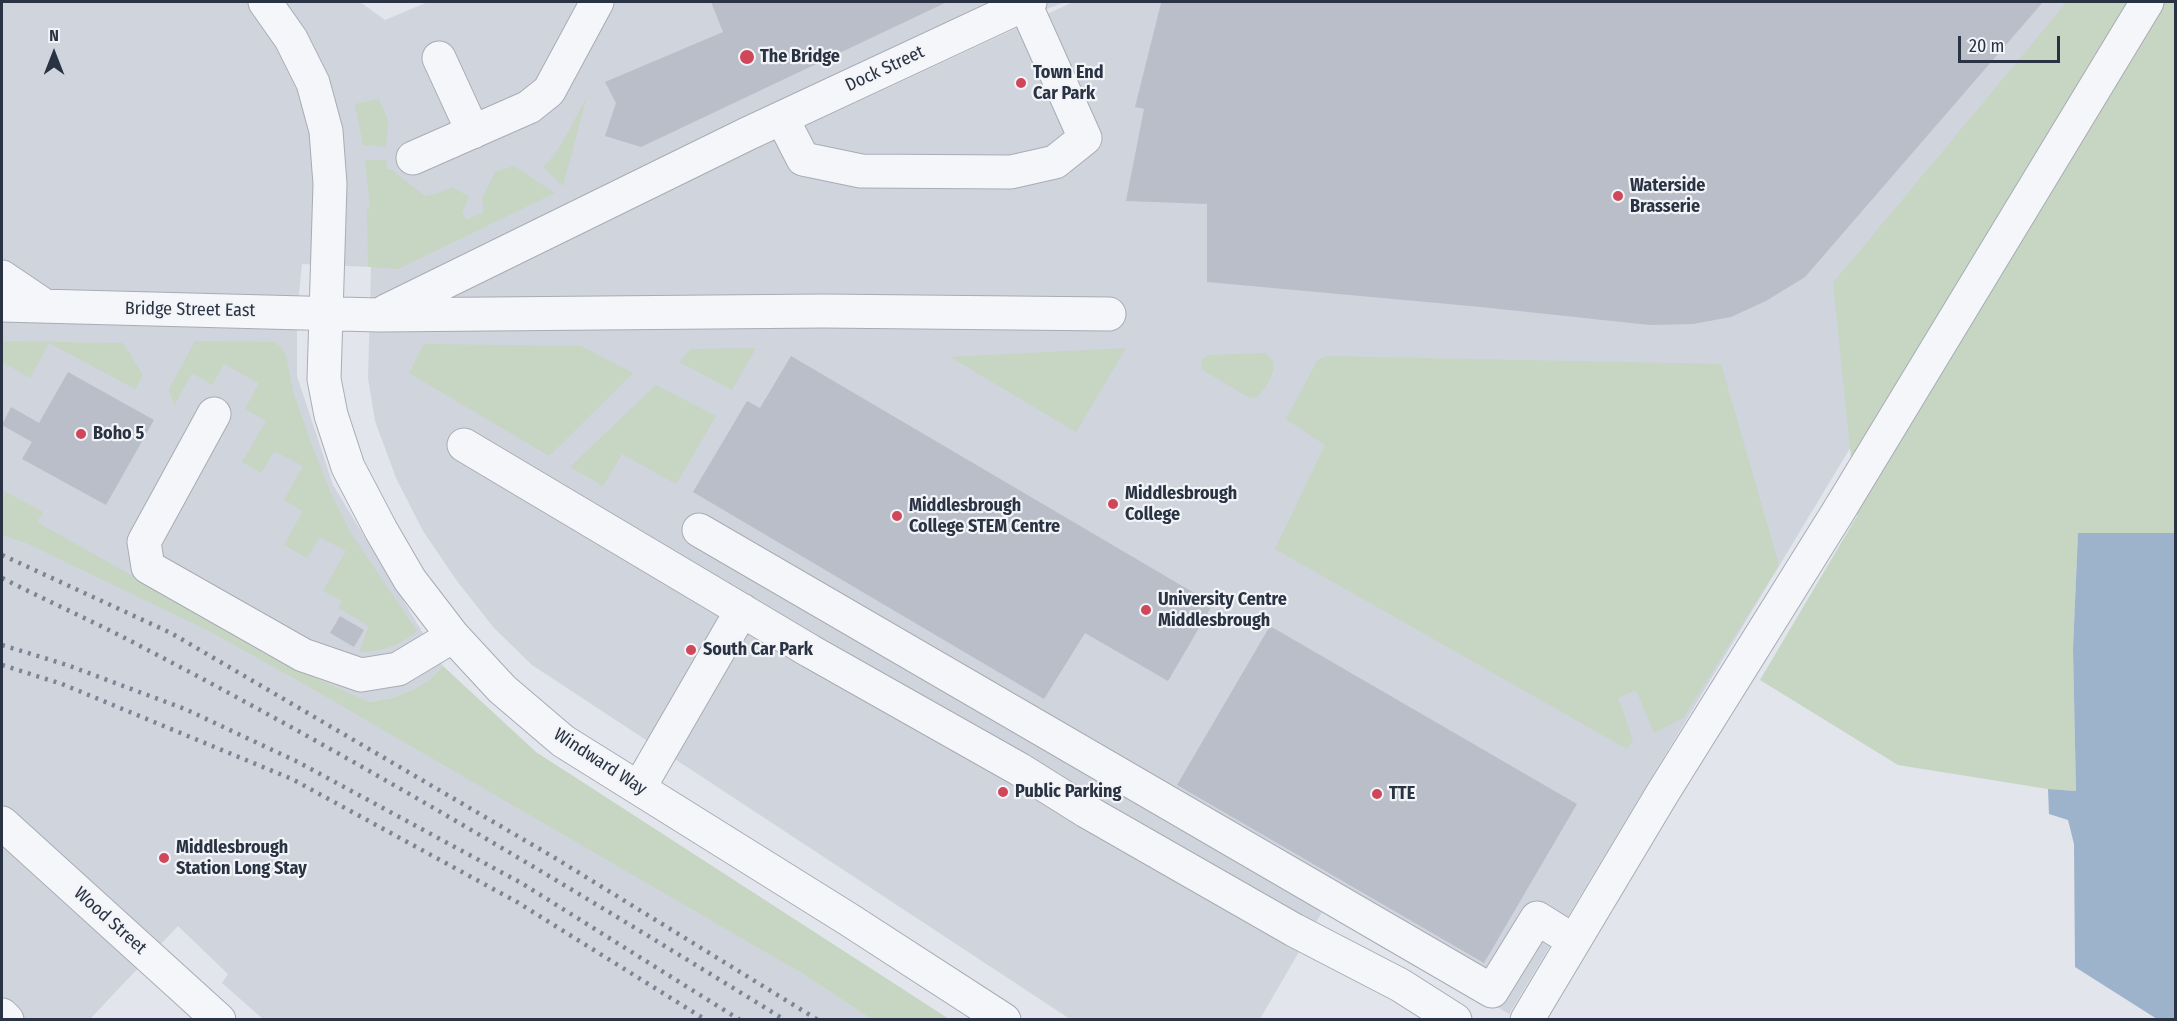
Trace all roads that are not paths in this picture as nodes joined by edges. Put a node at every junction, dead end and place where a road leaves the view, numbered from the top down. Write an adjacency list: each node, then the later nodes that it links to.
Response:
1 (265, 2): 12 (street, Windward Way)
2 (597, 2): 7 (street)
3 (2147, 2): 22 (street)
4 (1027, 3): 6 (street, Dock Street); 6 (street)
5 (439, 58): 7 (street)
6 (782, 118): 14 (street, Dock Street)
7 (473, 132): 8 (street)
8 (413, 158)
9 (2, 277): 11 (street)
10 (2, 305): 11 (street, Bridge Street East)
11 (45, 306): 12 (street, Bridge Street East)
12 (325, 313): 14 (street, Bridge Street East); 19 (street, Windward Way)
13 (1109, 314): 14 (street, Bridge Street East)
14 (379, 315)
15 (214, 414): 19 (street)
16 (464, 445): 18 (street)
17 (699, 530): 22 (street)
18 (742, 610): 20 (street); 27 (street)
19 (453, 636): 20 (street, Windward Way)
20 (639, 788): 26 (street, Windward Way)
21 (2, 823): 25 (street, Wood Street)
22 (1574, 941): 28 (street)
23 (2, 1015): 24 (street)
24 (6, 1020)
25 (219, 1020)
26 (1004, 1020)
27 (1455, 1020)
28 (1527, 1020)

